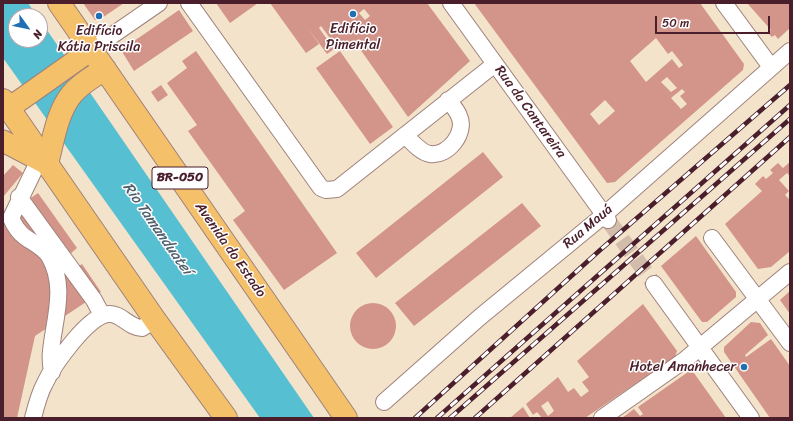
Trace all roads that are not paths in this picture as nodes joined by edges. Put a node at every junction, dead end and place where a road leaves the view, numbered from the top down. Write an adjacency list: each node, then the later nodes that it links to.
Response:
1 (59, 3): 7 (highway, Avenida do Estado / BR-050)
2 (159, 3): 7 (street)
3 (189, 3): 13 (street)
4 (451, 3): 8 (street, Rua da Cantareira)
5 (724, 3): 9 (street)
6 (790, 51): 9 (street, Rua Mauá)
7 (86, 54): 10 (highway, Avenida do Estado / BR-050); 12 (main road)
8 (495, 64): 11 (street); 18 (street, Rua da Cantareira)
9 (771, 67): 18 (street, Rua Mauá)
10 (100, 73): 15 (highway); 31 (highway, Avenida do Estado / BR-050)
11 (448, 100): 13 (street); 13 (street)
12 (9, 104): 15 (highway)
13 (405, 136)
14 (3, 141): 15 (main road)
15 (46, 156): 16 (street); 24 (highway)
16 (19, 197): 17 (street); 23 (street)
17 (7, 214): 27 (street)
18 (606, 217): 28 (street, Rua Mauá)
19 (712, 238): 22 (street)
20 (790, 272): 22 (street)
21 (654, 284): 26 (street)
22 (758, 299): 25 (street); 26 (street)
23 (102, 315): 24 (street); 27 (street)
24 (155, 320): 30 (highway)
25 (790, 343)
26 (700, 347): 32 (street); 33 (street)
27 (52, 372): 29 (street)
28 (384, 402)
29 (33, 418)
30 (226, 418)
31 (346, 418)
32 (602, 418)
33 (751, 418)

